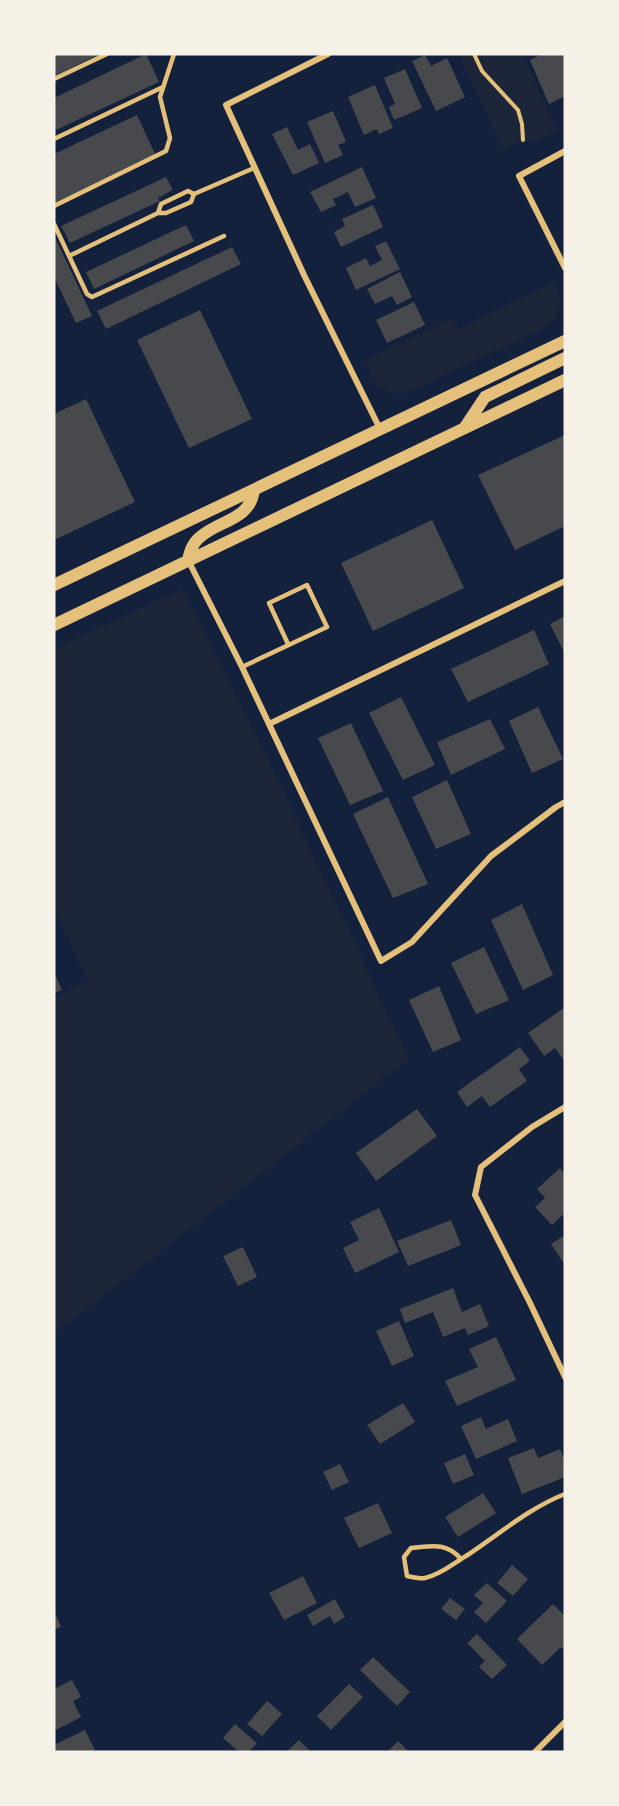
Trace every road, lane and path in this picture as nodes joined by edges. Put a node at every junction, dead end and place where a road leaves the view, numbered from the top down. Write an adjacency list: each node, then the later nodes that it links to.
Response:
1 (107, 54): 5 (lane)
2 (174, 54): 6 (lane)
3 (328, 54): 10 (street)
4 (474, 54): 8 (path)
5 (54, 79)
6 (163, 87): 7 (lane); 12 (lane)
7 (54, 139)
8 (524, 140)
9 (565, 151): 17 (street)
10 (254, 168): 11 (lane); 22 (street)
11 (194, 194): 13 (lane); 13 (lane)
12 (54, 206)
13 (158, 213): 16 (lane)
14 (54, 224): 16 (lane)
15 (224, 236): 16 (lane)
16 (69, 255)
17 (565, 268)
18 (565, 340): 22 (main road)
19 (565, 358): 21 (main road)
20 (565, 380): 21 (main road)
21 (464, 428): 24 (main road)
22 (380, 429): 23 (main road)
23 (254, 490): 24 (main road); 26 (main road)
24 (188, 560): 27 (main road); 29 (street)
25 (565, 581): 30 (street)
26 (54, 585)
27 (54, 625)
28 (288, 644): 28 (lane); 29 (lane)
29 (242, 667): 30 (street)
30 (269, 724): 31 (street)
31 (565, 802)
32 (565, 1107): 33 (street)
33 (565, 1377)
34 (565, 1494): 35 (lane)
35 (461, 1559): 35 (lane)
36 (565, 1722): 37 (street)
37 (535, 1752)

